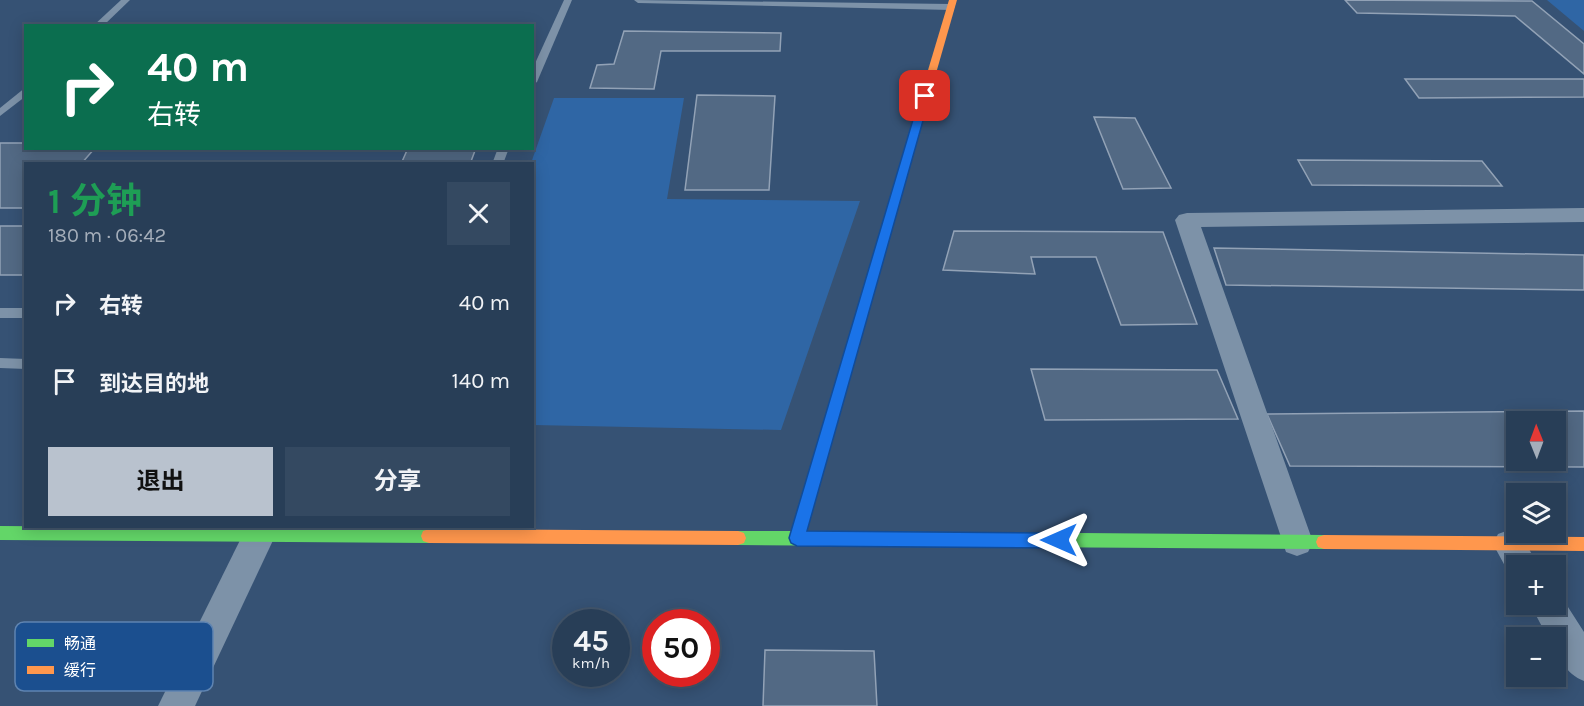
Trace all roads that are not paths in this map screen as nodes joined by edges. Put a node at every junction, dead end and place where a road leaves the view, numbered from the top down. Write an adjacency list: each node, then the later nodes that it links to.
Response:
1 (126, 0): 5 (lane)
2 (568, 0): 6 (lane)
3 (638, 0): 4 (lane)
4 (952, 4): 17 (main road)
5 (99, 24)
6 (534, 77)
7 (24, 92): 8 (lane)
8 (0, 113)
9 (1584, 215): 18 (street)
10 (0, 313): 11 (lane)
11 (24, 313)
12 (0, 363): 13 (lane)
13 (24, 364)
14 (60, 530): 15 (main road); 16 (main road)
15 (0, 532)
16 (260, 534): 17 (main road); 22 (street)
17 (797, 538): 18 (main road)
18 (1297, 542): 20 (main road)
19 (1584, 544): 20 (main road)
20 (1516, 555)
21 (1554, 615): 23 (street)
22 (213, 630)
23 (1584, 664)
24 (183, 691): 25 (street)
25 (176, 706)

